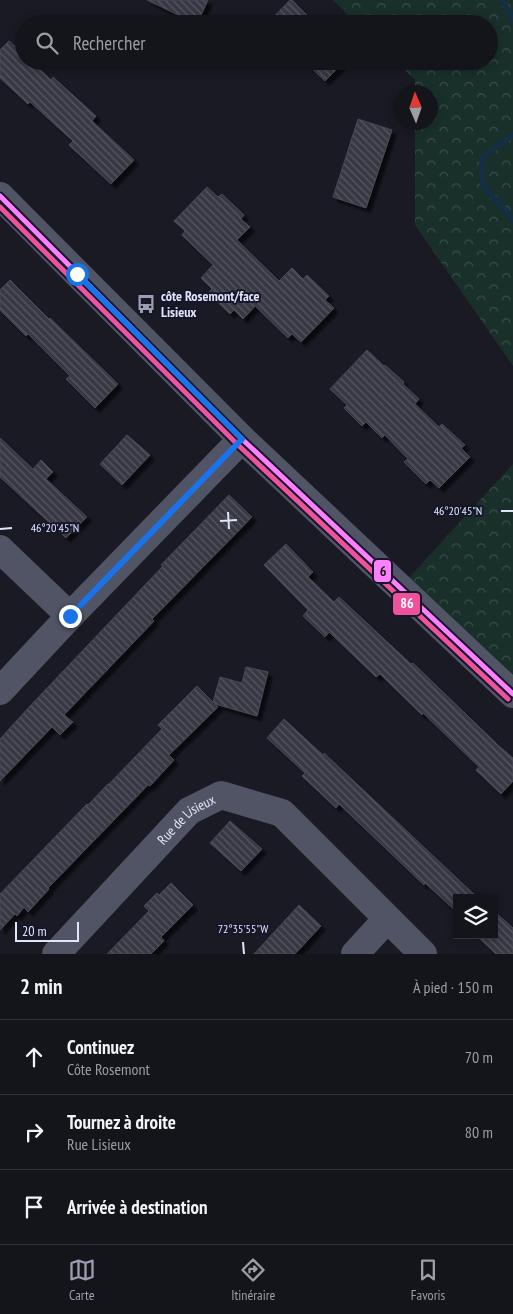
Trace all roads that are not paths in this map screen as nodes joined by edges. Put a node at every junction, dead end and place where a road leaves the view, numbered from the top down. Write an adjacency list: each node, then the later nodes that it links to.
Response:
1 (0, 196): 2 (street)
2 (242, 439): 4 (street); 6 (street)
3 (0, 549): 4 (street)
4 (70, 616): 5 (street)
5 (0, 690)
6 (513, 694)
7 (387, 919): 8 (street, Rue de Lisieux); 9 (street); 10 (street, Rue de Lisieux)
8 (56, 954)
9 (355, 954)
10 (423, 954)

